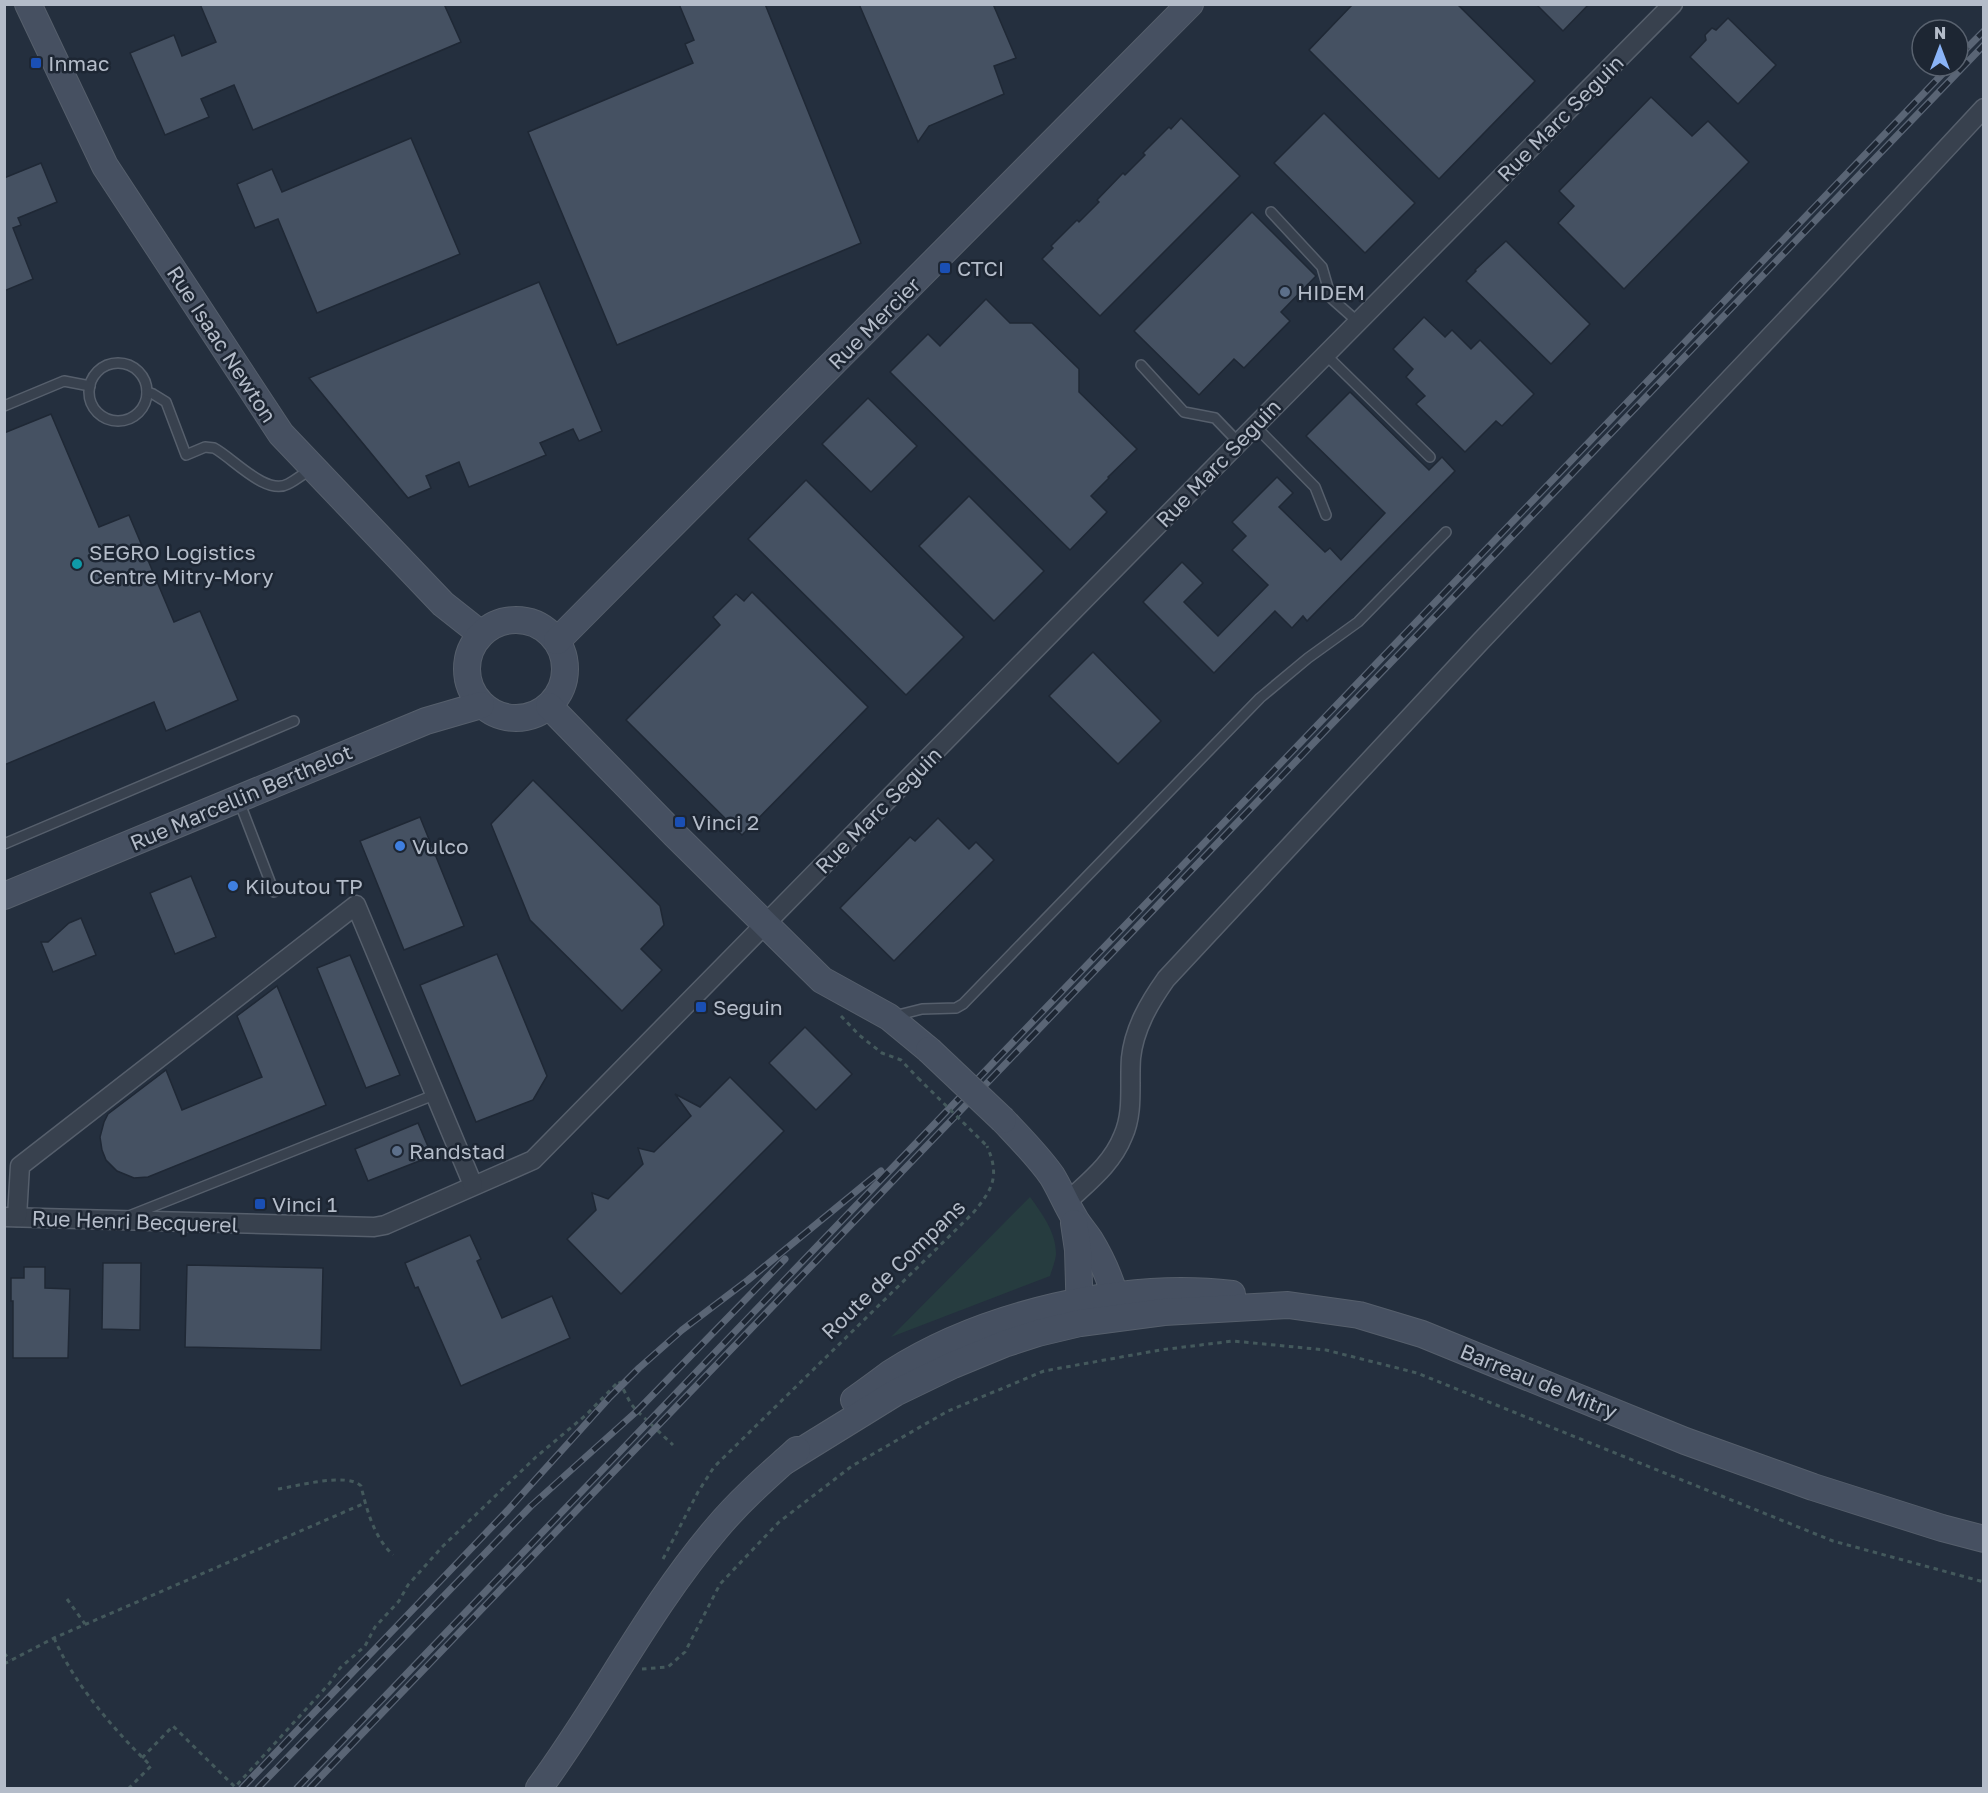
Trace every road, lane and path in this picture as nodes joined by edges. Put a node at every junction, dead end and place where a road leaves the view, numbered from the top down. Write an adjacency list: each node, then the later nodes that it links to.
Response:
1 (28, 4): 15 (street, Rue Isaac Newton)
2 (1190, 4): 19 (street, Rue Mercier)
3 (1673, 4): 6 (street, Rue Marc Seguin)
4 (1983, 108): 32 (street)
5 (1271, 212): 6 (lane)
6 (1358, 322): 7 (street, Rue Marc Seguin)
7 (1326, 355): 12 (street, Rue Marc Seguin); 14 (lane)
8 (1141, 365): 13 (lane)
9 (90, 386): 10 (lane); 10 (lane); 11 (lane)
10 (147, 392): 15 (lane)
11 (4, 406)
12 (1255, 426): 13 (street, Rue Marc Seguin); 16 (lane)
13 (1239, 443): 27 (street, Rue Marc Seguin)
14 (1430, 457)
15 (313, 468): 18 (street, Rue Isaac Newton)
16 (1326, 515)
17 (1446, 532): 29 (lane)
18 (481, 634): 19 (street); 20 (street)
19 (557, 641): 21 (street)
20 (480, 705): 21 (street); 23 (street, Rue Marcellin Berthelot)
21 (549, 706): 27 (street)
22 (294, 721): 24 (lane)
23 (238, 799): 25 (lane); 26 (street, Rue Marcellin Berthelot)
24 (4, 844)
25 (274, 892)
26 (4, 896)
27 (765, 923): 29 (street); 31 (street, Rue Henri Becquerel)
28 (835, 1010): 42 (path, Route de Compans, bridge)
29 (889, 1017): 32 (street, bridge)
30 (434, 1095): 31 (street); 33 (street); 34 (lane)
31 (473, 1185): 34 (street, Rue Henri Becquerel)
32 (1070, 1209): 35 (street); 36 (street)
33 (11, 1217): 34 (street, Rue Henri Becquerel)
34 (117, 1221)
35 (1118, 1307): 36 (street, Barreau de Mitry); 40 (street, Barreau de Mitry)
36 (1080, 1312): 50 (street, Barreau de Mitry)
37 (673, 1445): 51 (path)
38 (278, 1489): 39 (path)
39 (365, 1503): 41 (path); 45 (path)
40 (1983, 1539)
41 (393, 1555)
42 (658, 1568)
43 (1983, 1582): 50 (path)
44 (67, 1599): 45 (path)
45 (85, 1625): 46 (path)
46 (54, 1638): 48 (path); 51 (path)
47 (4, 1653): 48 (path)
48 (10, 1660): 49 (path)
49 (4, 1664)
50 (620, 1664): 53 (street, Barreau de Mitry)
51 (142, 1758): 52 (path)
52 (129, 1788)
53 (539, 1788)

